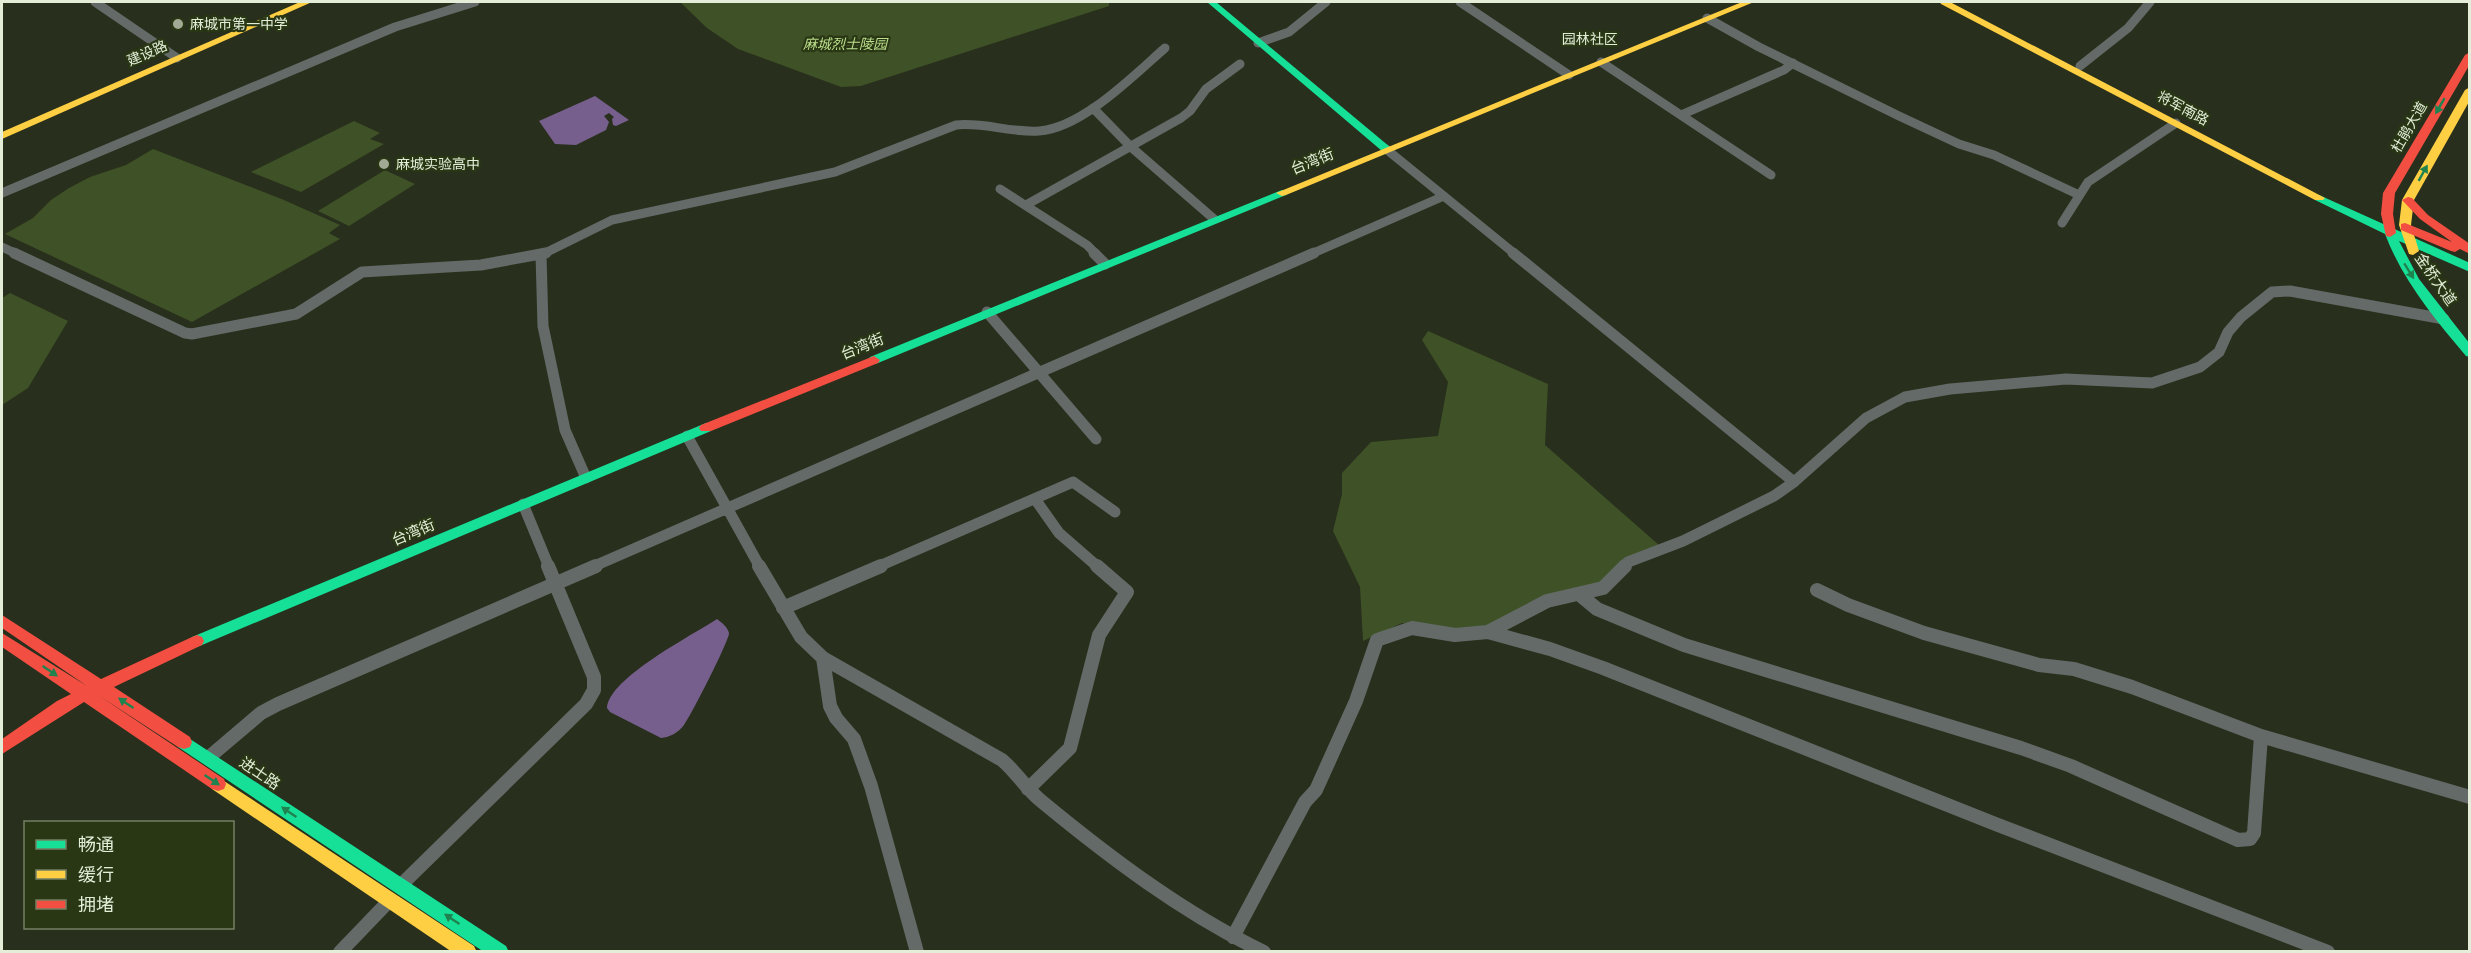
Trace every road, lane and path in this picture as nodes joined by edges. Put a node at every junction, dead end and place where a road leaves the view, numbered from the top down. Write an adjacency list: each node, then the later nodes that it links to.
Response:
1 (95, 2): 15 (street)
2 (307, 2): 15 (main road, 建设路)
3 (475, 2): 30 (street)
4 (1211, 2): 12 (main road)
5 (1326, 2): 12 (street)
6 (1460, 2): 20 (street)
7 (1749, 2): 11 (main road, 台湾街)
8 (1944, 2): 24 (main road, 将军南路)
9 (1955, 2): 19 (main road, 将军南路)
10 (2150, 2): 19 (street)
11 (1707, 18): 16 (main road, 台湾街); 17 (street)
12 (1258, 43): 27 (main road)
13 (1165, 48): 22 (street)
14 (2469, 55): 37 (main road, 杜鹃大道, one-way to 37)
15 (177, 58): 25 (main road, 建设路)
16 (1600, 62): 20 (main road, 台湾街); 23 (street)
17 (1793, 63): 23 (street); 31 (street)
18 (1240, 64): 26 (street)
19 (2080, 66): 37 (main road, 将军南路)
20 (1569, 75): 27 (main road, 台湾街)
21 (2469, 90): 33 (main road, one-way to 21)
22 (1093, 108): 26 (street); 44 (street)
23 (1681, 115): 28 (street)
24 (2176, 123): 31 (street); 37 (main road, 将军南路)
25 (2, 136)
26 (1131, 147): 34 (street); 35 (street)
27 (1386, 149): 32 (street); 35 (main road, 台湾街)
28 (1771, 175)
29 (1000, 189): 34 (street)
30 (2, 193)
31 (2078, 194): 36 (street)
32 (1444, 196): 52 (street); 56 (street)
33 (2408, 200): 38 (main road); 39 (main road)
34 (1026, 205): 47 (street)
35 (1214, 219): 47 (main road, 台湾街)
36 (2062, 223)
37 (2387, 225): 38 (main road, 将军南路); 40 (main road, 将军南路); 50 (main road, 金桥大道, one-way to 50)
38 (2405, 227): 40 (main road, 金桥大道); 45 (main road, 将军南路)
39 (2450, 236): 41 (street); 43 (main road)
40 (2409, 241): 46 (main road, 金桥大道); 48 (main road, 将军南路)
41 (2469, 244)
42 (2, 247): 44 (street)
43 (2469, 250)
44 (541, 255): 55 (street)
45 (2469, 255)
46 (2418, 259)
47 (1105, 264): 49 (main road, 台湾街)
48 (2469, 268)
49 (987, 312): 52 (street); 53 (main road, 台湾街)
50 (2444, 319): 51 (main road, 金桥大道); 56 (street)
51 (2469, 353)
52 (1040, 373): 54 (street); 59 (street)
53 (687, 436): 55 (main road, 台湾街); 59 (street)
54 (1096, 439)
55 (586, 478): 58 (main road, 台湾街)
56 (1794, 482): 63 (street)
57 (1035, 499): 60 (street); 64 (street); 74 (street)
58 (523, 504): 61 (street); 69 (main road, 台湾街)
59 (728, 509): 61 (street); 64 (street)
60 (1115, 512)
61 (556, 584): 73 (street); 76 (street)
62 (1816, 590): 71 (street)
63 (1579, 594): 66 (street); 71 (street)
64 (783, 608): 68 (street)
65 (2, 621): 69 (main road, 进士路)
66 (1488, 632): 78 (street); 84 (street)
67 (2, 639): 70 (main road, one-way to 70)
68 (824, 658): 74 (street); 82 (street)
69 (100, 686): 70 (main road, 台湾街); 73 (main road, 进士路, one-way to 69)
70 (84, 694): 72 (main road, 台湾街); 77 (main road, one-way to 77)
71 (2261, 736): 75 (street)
72 (2, 747)
73 (208, 758): 76 (main road, 进士路, one-way to 73)
74 (1028, 789): 78 (street)
75 (2469, 797)
76 (400, 886): 81 (main road, 进士路, one-way to 76)
77 (390, 900): 79 (street); 80 (main road)
78 (1233, 937): 83 (street)
79 (340, 951)
80 (468, 951)
81 (500, 951)
82 (916, 951)
83 (1264, 951)
84 (2328, 951)

